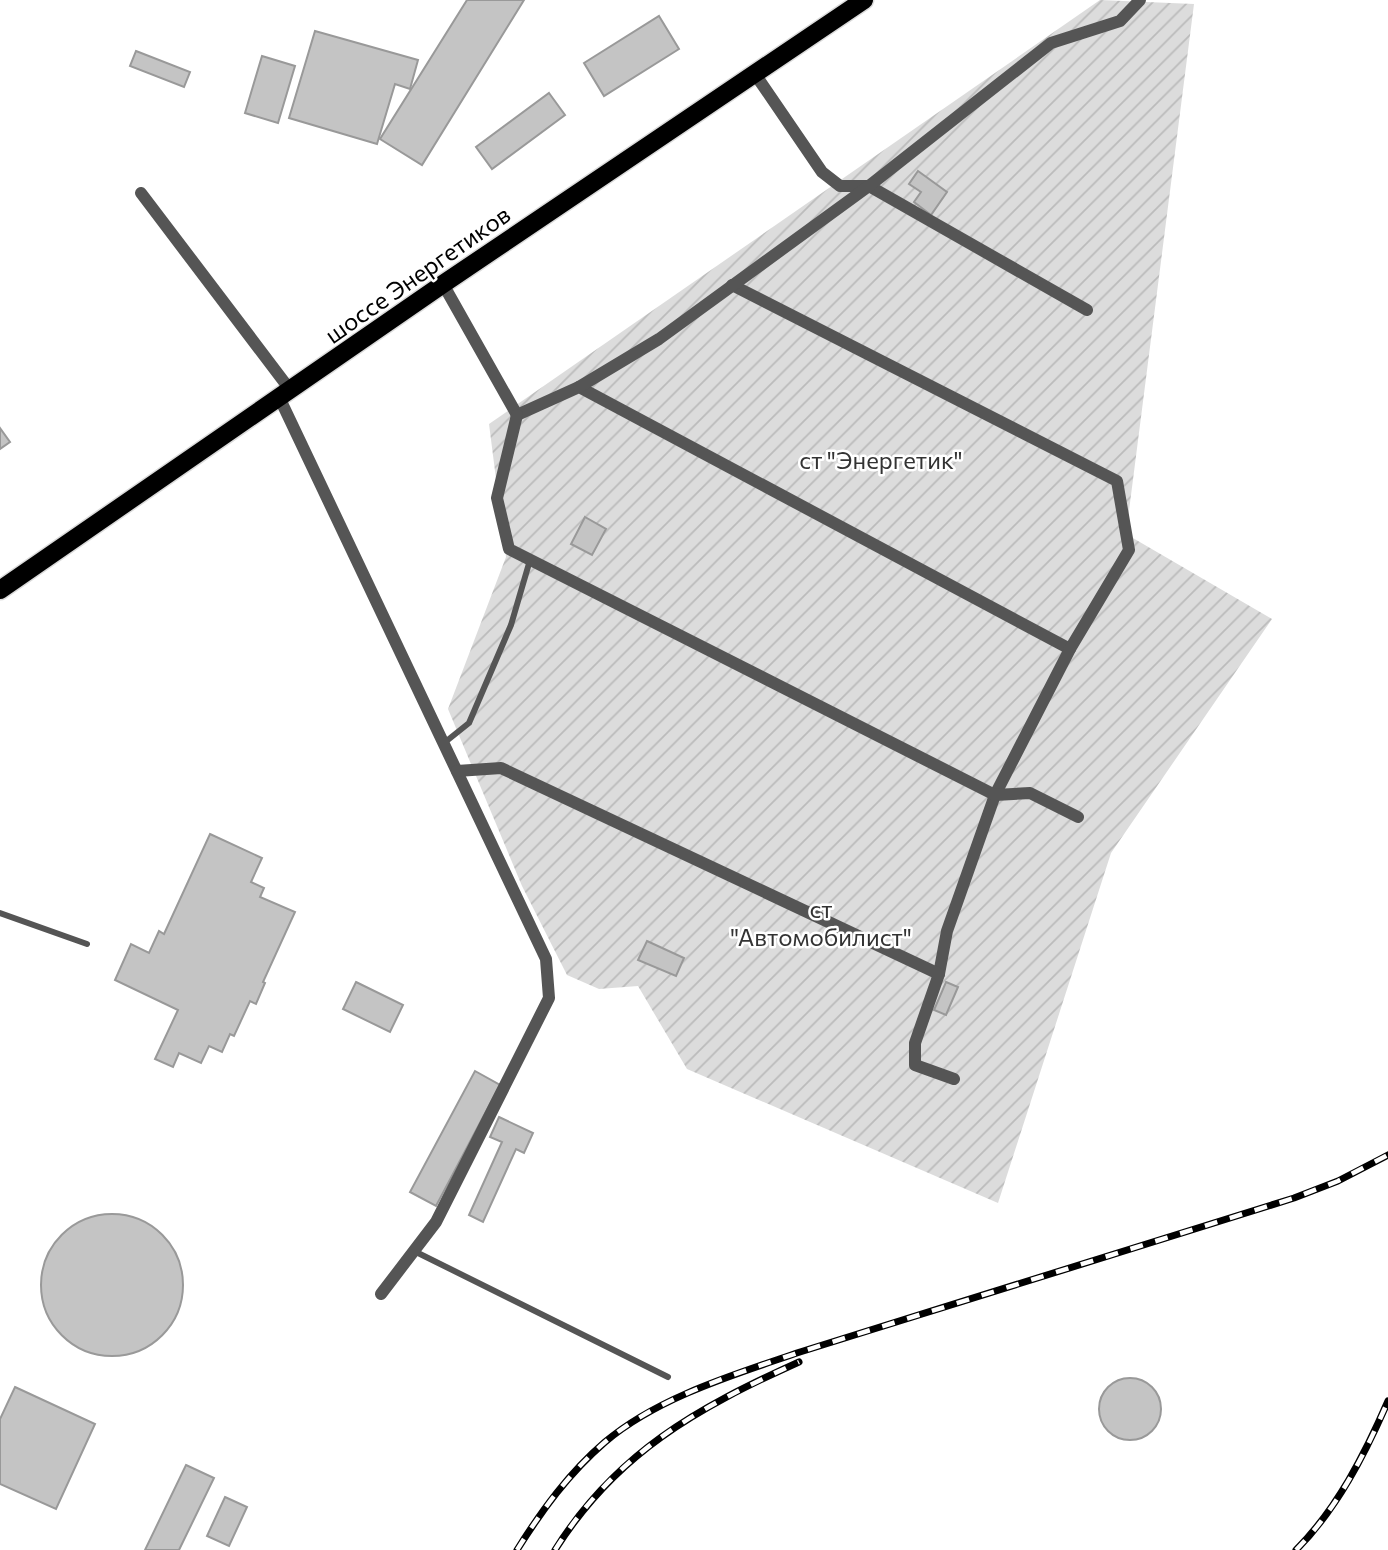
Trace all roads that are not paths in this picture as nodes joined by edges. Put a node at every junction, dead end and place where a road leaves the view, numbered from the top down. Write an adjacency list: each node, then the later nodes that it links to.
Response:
1 (1140, 0): 4 (street)
2 (853, 3): 3 (main road, шоссе Энергетиков)
3 (755, 74): 4 (street); 6 (main road, шоссе Энергетиков)
4 (869, 186): 7 (street); 8 (street)
5 (141, 193): 10 (street)
6 (443, 285): 10 (main road, шоссе Энергетиков); 11 (street)
7 (732, 285): 9 (street); 14 (street)
8 (1087, 310)
9 (579, 387): 11 (street); 14 (street)
10 (286, 395): 13 (main road, шоссе Энергетиков); 15 (street)
11 (517, 415): 12 (street)
12 (530, 560): 15 (lane); 17 (street)
13 (0, 590)
14 (1070, 649): 17 (street)
15 (444, 743): 16 (street)
16 (457, 771): 21 (street); 23 (street)
17 (995, 795): 18 (street); 21 (street)
18 (1079, 817)
19 (0, 913): 20 (lane)
20 (87, 944)
21 (939, 974): 22 (street)
22 (954, 1079)
23 (414, 1251): 24 (street); 25 (lane)
24 (381, 1294)
25 (668, 1377)

